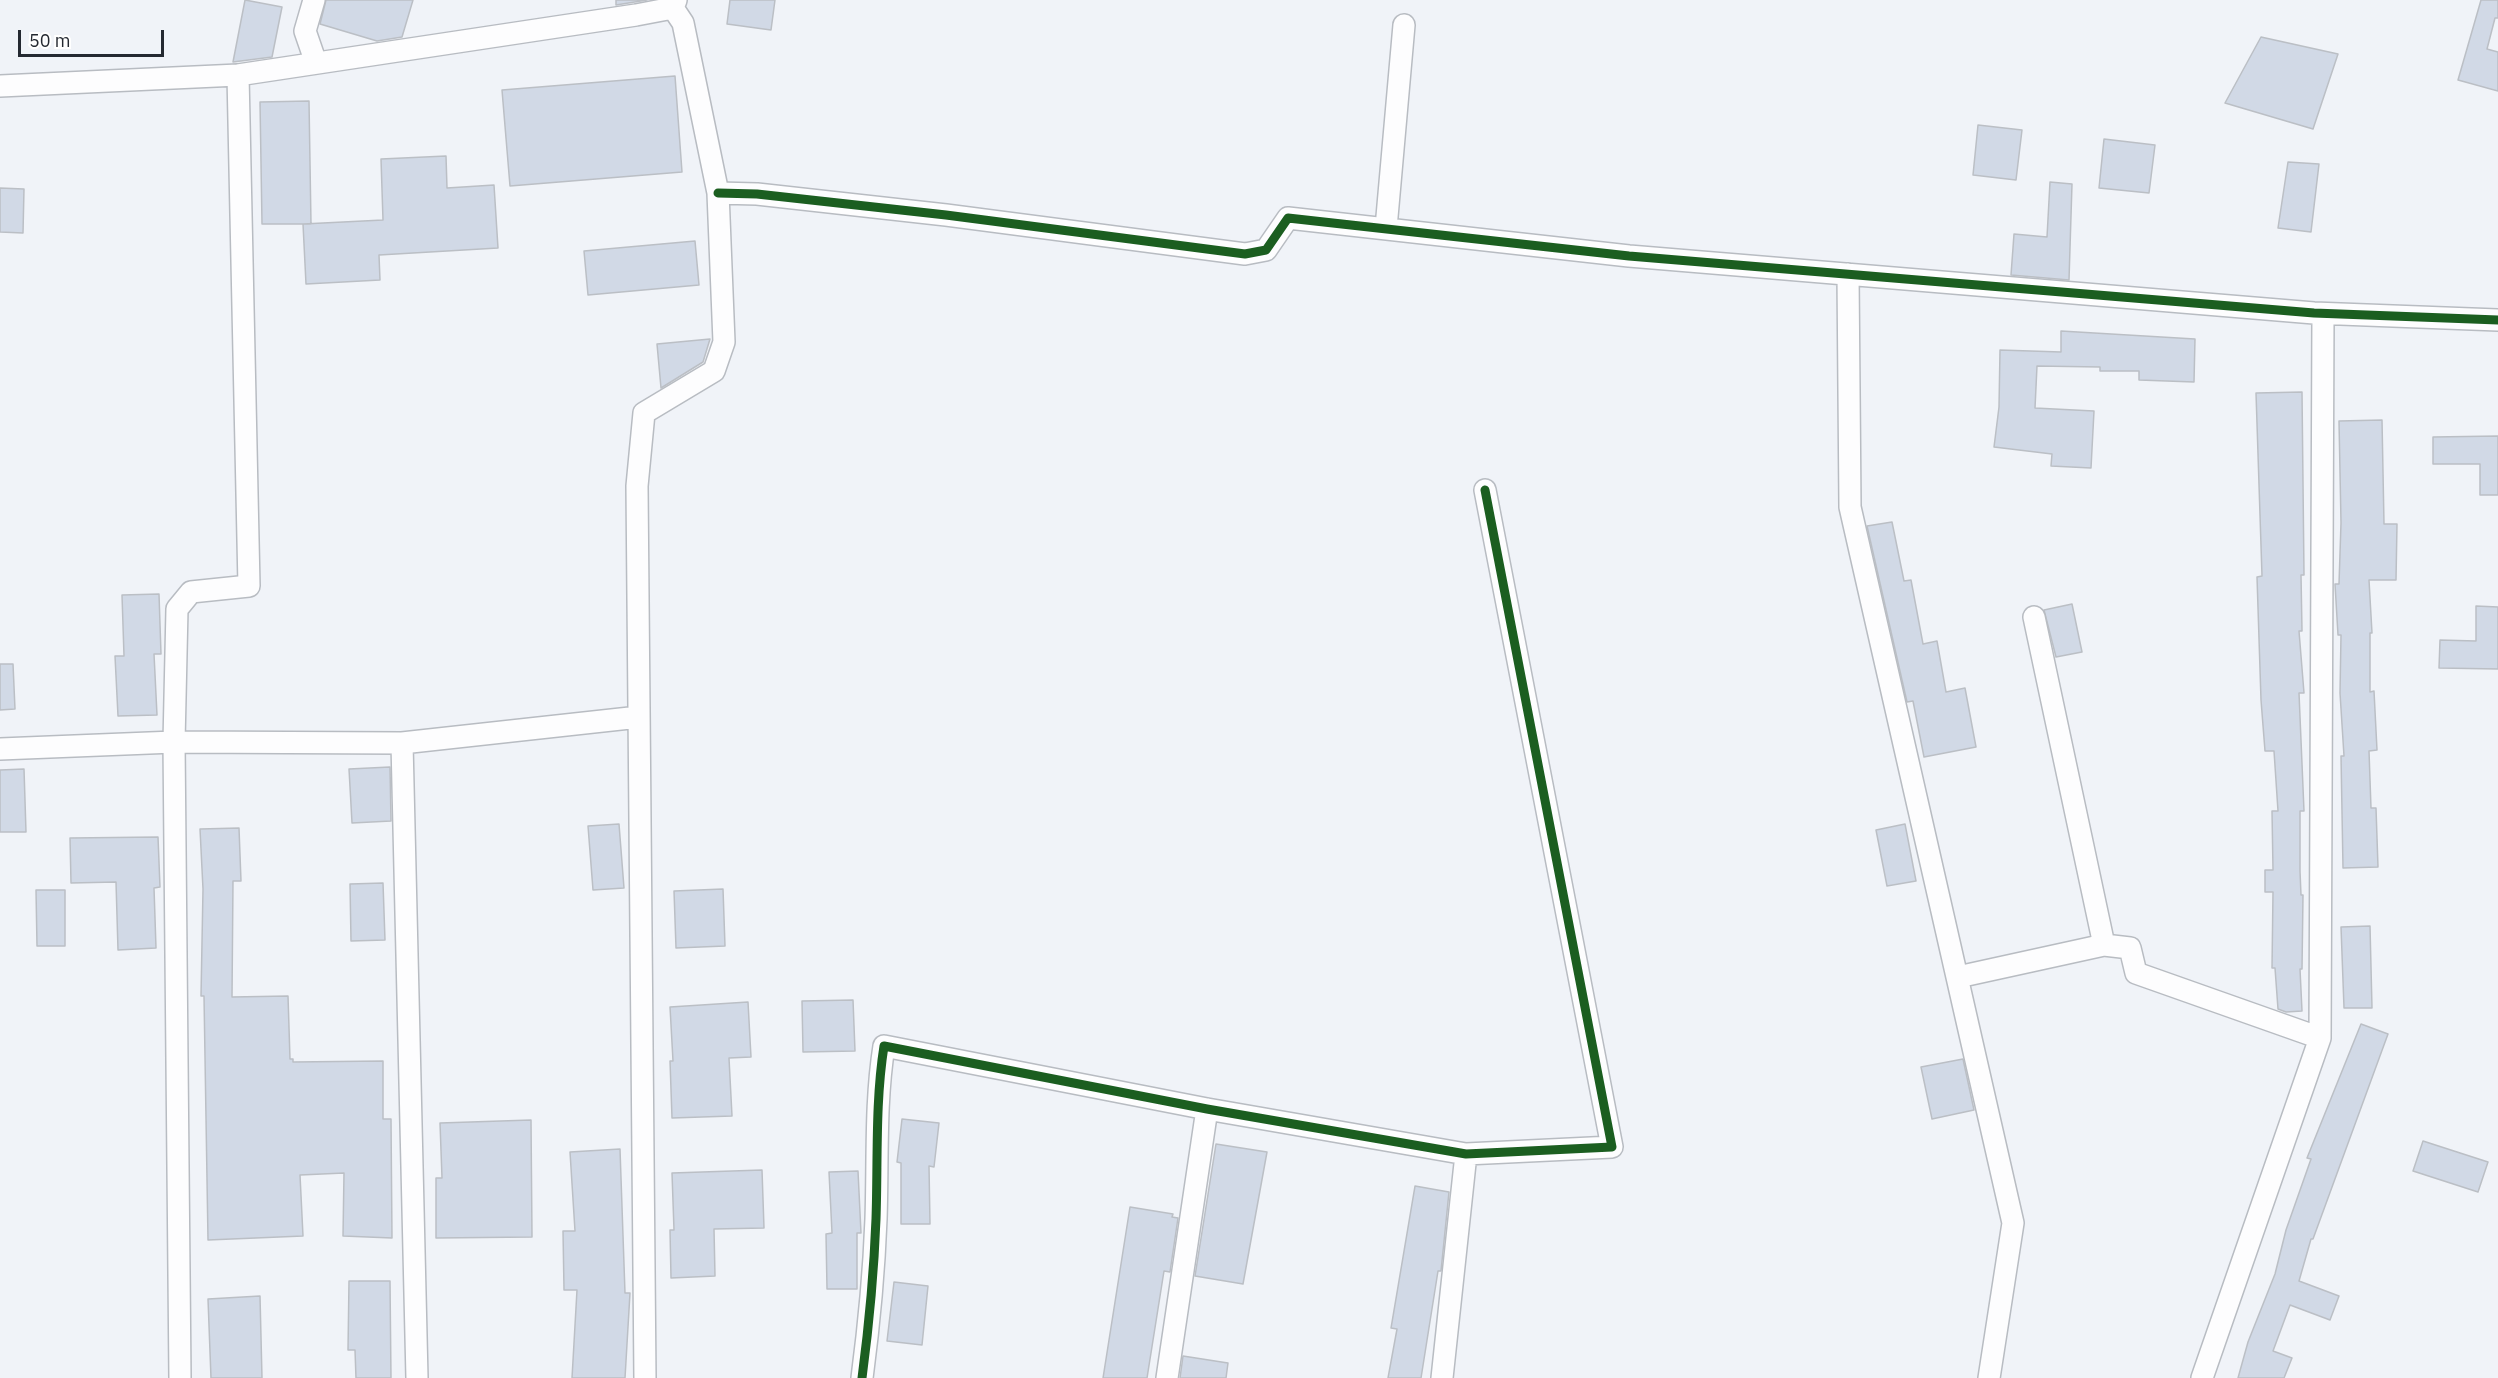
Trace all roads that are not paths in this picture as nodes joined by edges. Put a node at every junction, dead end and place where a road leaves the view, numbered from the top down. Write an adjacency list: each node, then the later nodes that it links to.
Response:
1 (314, 0): 4 (street)
2 (674, 4): 4 (street); 7 (street)
3 (1404, 25): 8 (street)
4 (316, 63): 5 (street)
5 (238, 75): 6 (street); 15 (street)
6 (0, 87)
7 (717, 193): 8 (street); 14 (street)
8 (1386, 228): 9 (street)
9 (1848, 274): 10 (street); 19 (street)
10 (2324, 314): 11 (street); 20 (street)
11 (2498, 320)
12 (1485, 490): 22 (street)
13 (2034, 617): 18 (street)
14 (639, 717): 16 (street); 25 (street)
15 (174, 742): 16 (street); 17 (street); 23 (street)
16 (402, 742): 24 (street)
17 (0, 750)
18 (2104, 945): 19 (street); 20 (street)
19 (1958, 977): 29 (street)
20 (2320, 1038): 30 (street)
21 (1207, 1109): 22 (street); 26 (street); 27 (street)
22 (1466, 1154): 28 (street)
23 (180, 1378)
24 (417, 1378)
25 (645, 1378)
26 (862, 1378)
27 (1167, 1378)
28 (1442, 1378)
29 (1989, 1378)
30 (2202, 1378)

